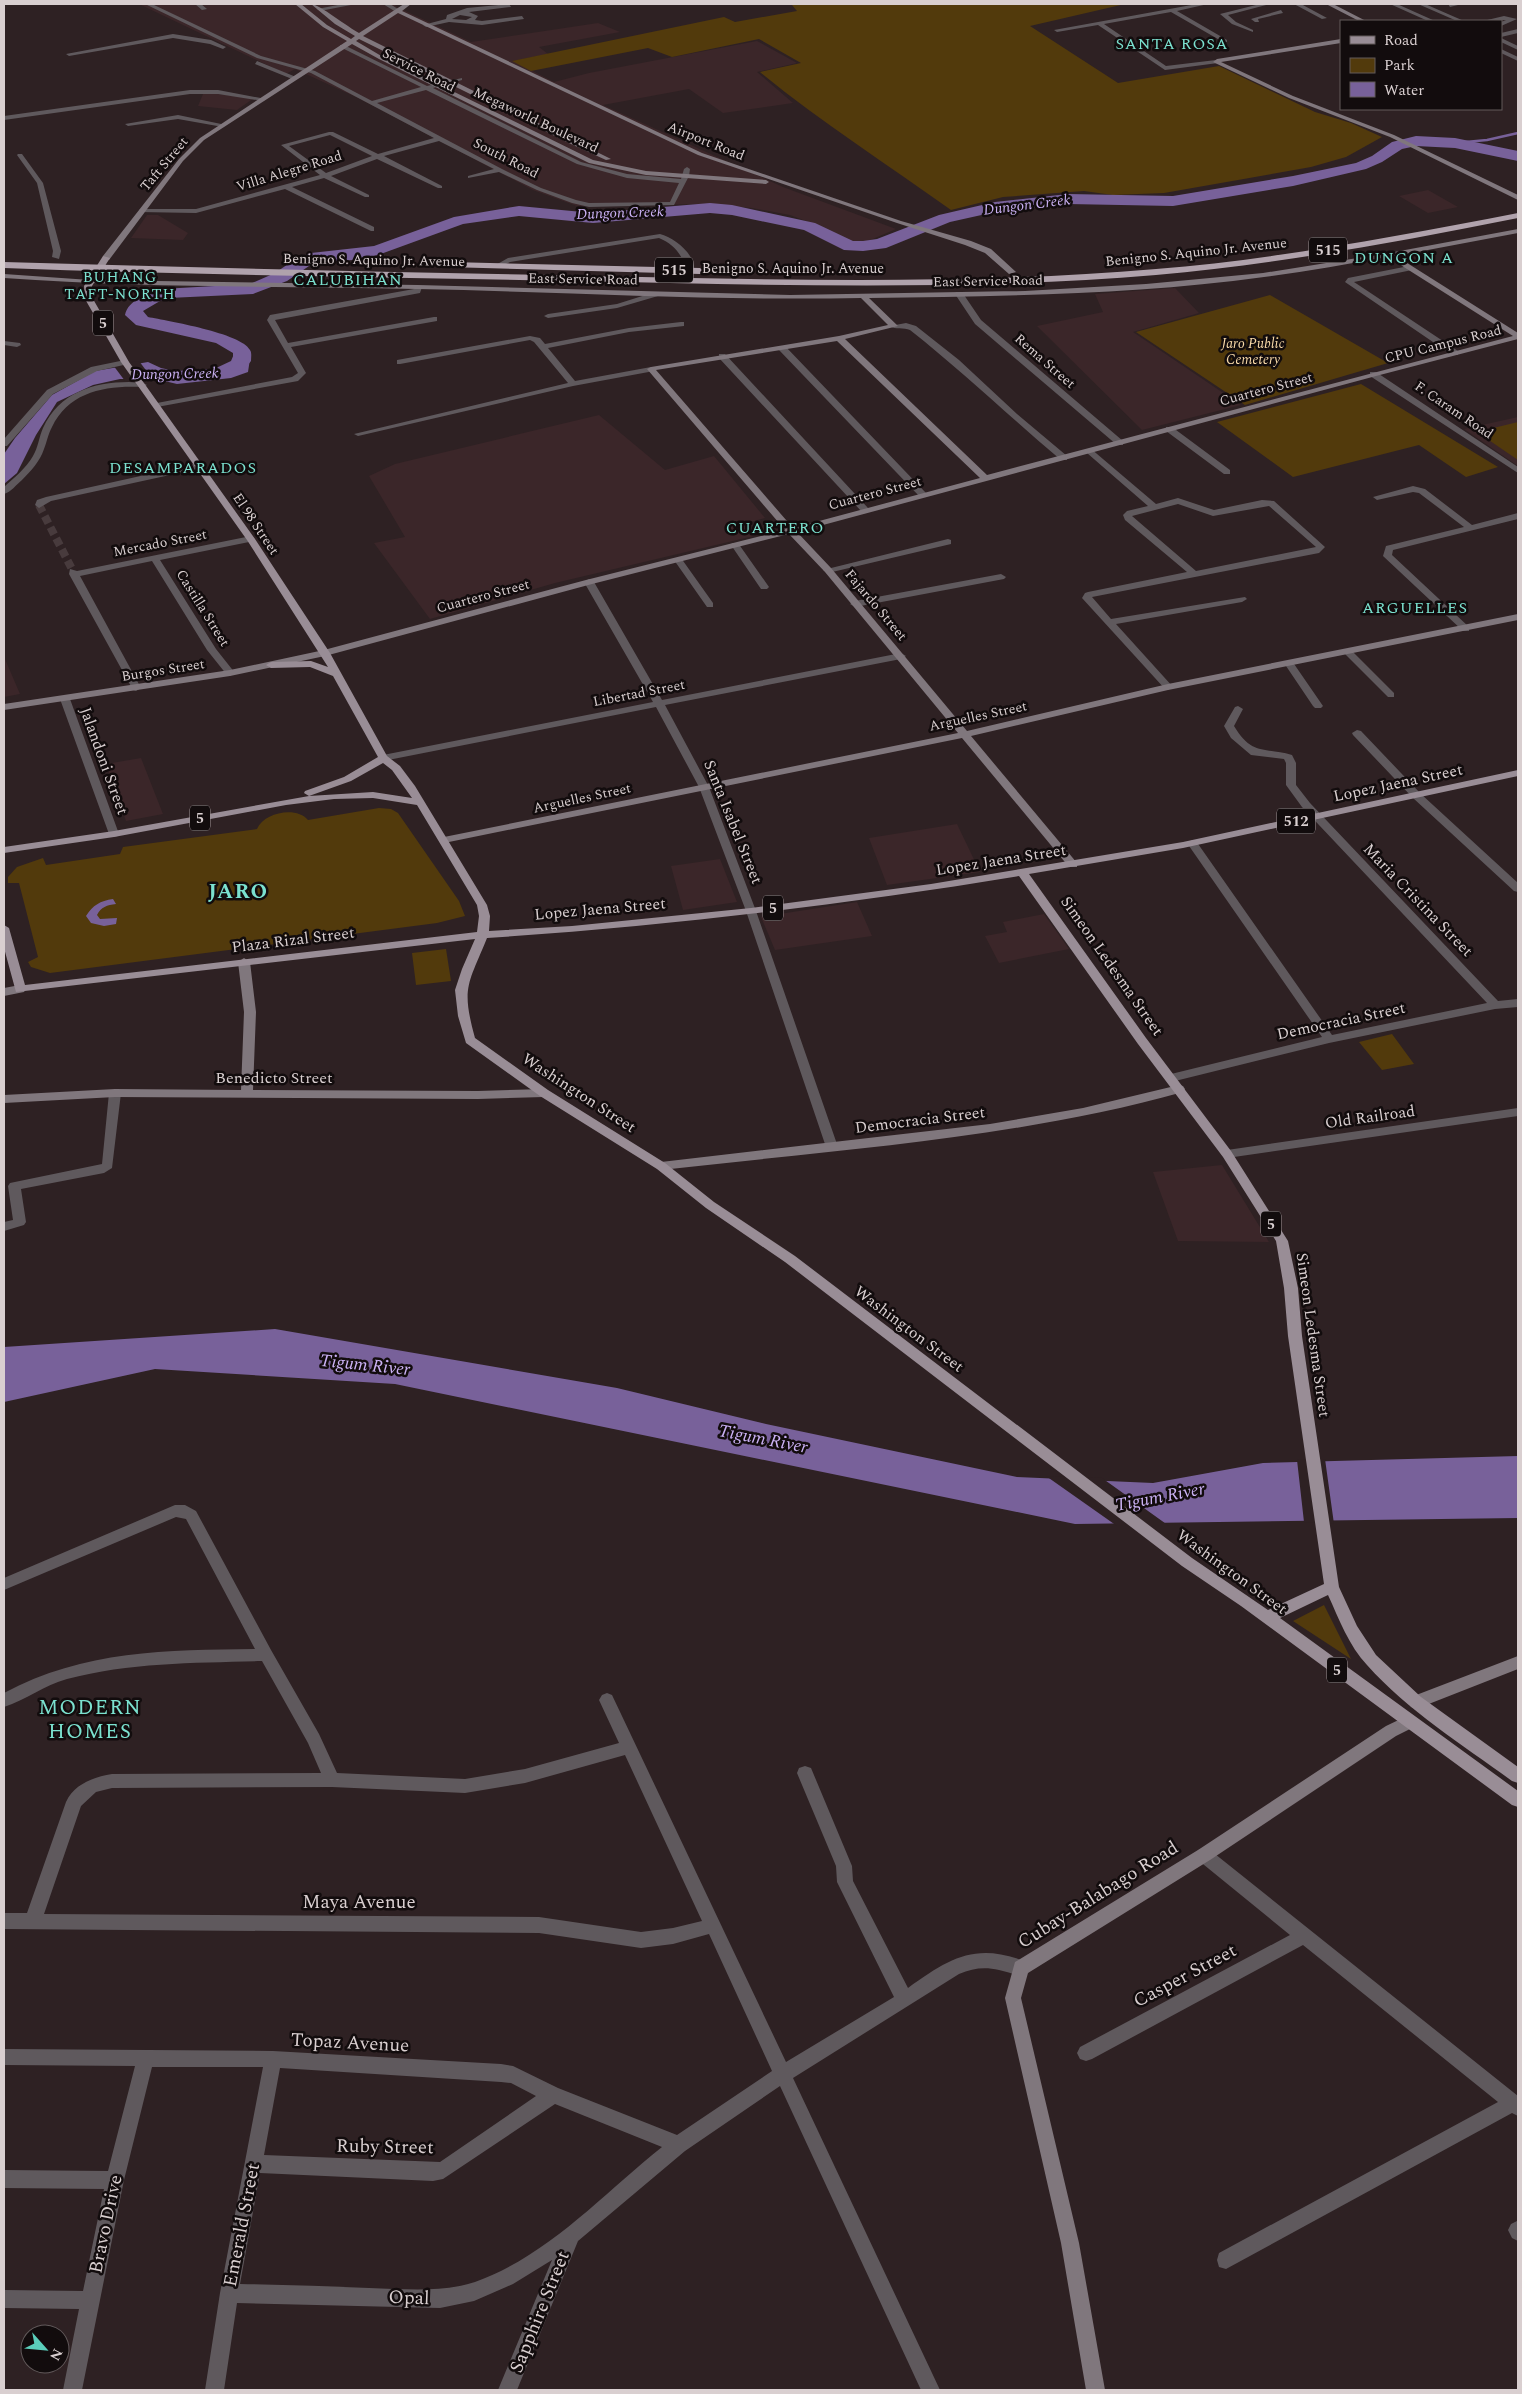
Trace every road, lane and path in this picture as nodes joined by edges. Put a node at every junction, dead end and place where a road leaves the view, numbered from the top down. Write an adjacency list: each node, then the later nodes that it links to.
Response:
1 (148, 4): 56 (street, South Road)
2 (198, 4): 18 (street)
3 (298, 4): 36 (street, Megaworld Boulevard)
4 (314, 4): 19 (street, Megaworld Boulevard)
5 (353, 4): 19 (street)
6 (386, 4): 20 (street)
7 (408, 4): 20 (street, Taft Street)
8 (1162, 4): 21 (street)
9 (1205, 4): 21 (street)
10 (1265, 4): 31 (street); 38 (street)
11 (1297, 4): 24 (street)
12 (1329, 4): 26 (street)
13 (1393, 4): 27 (street)
14 (1422, 4): 28 (street)
15 (1459, 4): 17 (street)
16 (509, 6): 22 (street)
17 (1450, 6)
18 (204, 9)
19 (320, 9): 32 (street, Megaworld Boulevard)
20 (398, 10): 35 (street, Airport Road); 40 (street, Taft Street)
21 (1172, 10): 33 (street); 46 (street)
22 (465, 13): 25 (street); 30 (street)
23 (522, 18): 30 (street)
24 (1324, 18)
25 (449, 20): 30 (street); 35 (street)
26 (1361, 20)
27 (1430, 20)
28 (1459, 20)
29 (1491, 20): 34 (street)
30 (471, 21)
31 (1256, 21)
32 (338, 23): 36 (street); 40 (street, Megaworld Boulevard)
33 (1100, 24): 37 (street); 55 (street)
34 (1502, 24)
35 (426, 25): 77 (street, Airport Road)
36 (325, 26): 45 (street, Megaworld Boulevard)
37 (1058, 30)
38 (1251, 31)
39 (1518, 31): 41 (street)
40 (358, 35): 45 (street, Taft Street); 49 (street, Megaworld Boulevard)
41 (1502, 35)
42 (1518, 36): 44 (street)
43 (1502, 40): 50 (street)
44 (1502, 40)
45 (350, 41): 48 (street, Taft Street); 51 (street, Megaworld Boulevard)
46 (1225, 41)
47 (1340, 41): 55 (street)
48 (342, 46): 56 (street, Taft Street); 63 (street, Service Road)
49 (380, 47): 51 (street); 57 (street, Megaworld Boulevard)
50 (1518, 48)
51 (368, 51): 58 (street, Megaworld Boulevard)
52 (1502, 51): 54 (street)
53 (68, 54): 59 (street)
54 (1518, 59)
55 (1216, 62): 85 (street)
56 (306, 69): 59 (street, Taft Street); 67 (street, South Road)
57 (429, 72): 58 (street); 61 (street, Megaworld Boulevard)
58 (415, 75): 62 (street, Megaworld Boulevard)
59 (294, 78): 65 (street, Taft Street)
60 (460, 79): 61 (street)
61 (450, 82): 62 (street); 64 (street, Megaworld Boulevard)
62 (436, 86): 63 (street); 66 (street, Megaworld Boulevard)
63 (426, 88): 67 (street); 78 (street, Service Road)
64 (475, 94): 66 (street); 74 (street, Megaworld Boulevard)
65 (264, 98): 68 (street); 70 (street, Taft Street)
66 (462, 99): 76 (street, Megaworld Boulevard)
67 (374, 102): 71 (street, South Road)
68 (4, 118)
69 (128, 124): 70 (street)
70 (222, 126): 87 (street, Taft Street)
71 (441, 138): 73 (street, Villa Alegre Road); 75 (street, South Road)
72 (20, 155): 95 (street)
73 (378, 156): 79 (street, Villa Alegre Road); 79 (street); 83 (street)
74 (644, 166): 76 (street); 78 (street, Megaworld Boulevard)
75 (500, 170): 78 (street, South Road); 80 (street)
76 (638, 172): 78 (street, Megaworld Boulevard)
77 (757, 174): 78 (street, Megaworld Boulevard); 81 (street, Airport Road)
78 (685, 175): 81 (street, Megaworld Boulevard)
79 (325, 176): 82 (street, Villa Alegre Road); 84 (street)
80 (470, 177)
81 (788, 184): 106 (street, Airport Road)
82 (287, 187): 87 (street, Villa Alegre Road); 89 (street)
83 (440, 187)
84 (367, 196)
85 (1518, 198)
86 (1518, 207): 91 (highway, 515)
87 (141, 211): 96 (street, Taft Street)
88 (1518, 216): 93 (highway, Benigno S. Aquino Jr. Avenue / 515)
89 (371, 229)
90 (1518, 231): 94 (street, East Service Road)
91 (1363, 235): 92 (highway, 515); 93 (highway)
92 (1348, 237)
93 (1376, 243): 111 (highway, Benigno S. Aquino Jr. Avenue / 515)
94 (1389, 255): 104 (street); 115 (street, East Service Road)
95 (51, 257): 96 (highway, Benigno S. Aquino Jr. Avenue)
96 (106, 258): 99 (highway, Benigno S. Aquino Jr. Avenue); 103 (main road)
97 (1131, 264): 106 (highway, Benigno S. Aquino Jr. Avenue / 515)
98 (4, 265): 103 (highway, Benigno S. Aquino Jr. Avenue)
99 (379, 265)
100 (406, 265): 107 (highway)
101 (443, 265): 102 (highway, Benigno S. Aquino Jr. Avenue / 515)
102 (498, 266): 105 (highway, Benigno S. Aquino Jr. Avenue / 515); 105 (street)
103 (100, 267): 107 (highway, Benigno S. Aquino Jr. Avenue / 515); 112 (main road)
104 (1410, 268): 123 (street); 130 (street)
105 (691, 271): 110 (highway, Benigno S. Aquino Jr. Avenue / 515)
106 (1012, 272): 110 (highway, Benigno S. Aquino Jr. Avenue / 515)
107 (402, 274): 109 (highway, Benigno S. Aquino Jr. Avenue / 515)
108 (5, 277): 112 (street, East Service Road)
109 (548, 278): 110 (highway, Benigno S. Aquino Jr. Avenue / 515); 114 (highway)
110 (873, 278): 111 (highway, Benigno S. Aquino Jr. Avenue / 515)
111 (1050, 279): 115 (highway)
112 (90, 282): 113 (street, East Service Road); 132 (main road, El 98 Street / 5)
113 (418, 287): 114 (street, East Service Road); 127 (street)
114 (544, 291): 116 (street, East Service Road)
115 (1056, 292): 117 (street, East Service Road)
116 (655, 294): 118 (street, East Service Road); 119 (street)
117 (958, 294): 118 (street, East Service Road); 141 (street, Rema Street)
118 (864, 297): 122 (street)
119 (548, 316)
120 (434, 318): 127 (street)
121 (681, 324): 128 (street)
122 (894, 326): 124 (street); 144 (street)
123 (1518, 337): 130 (street, CPU Campus Road)
124 (839, 338): 129 (street); 148 (street)
125 (4, 343): 126 (street)
126 (17, 345)
127 (286, 346): 138 (street)
128 (542, 347): 133 (street); 136 (street)
129 (782, 348): 131 (street); 150 (street)
130 (1455, 353): 135 (street, CPU Campus Road)
131 (722, 356): 134 (street); 154 (street)
132 (124, 362): 137 (main road, El 98 Street / 5); 142 (street)
133 (400, 362)
134 (651, 369): 136 (street); 157 (street, Fajardo Street)
135 (1373, 374): 139 (street, Cuartero Street); 146 (street, F. Caram Road)
136 (573, 384): 140 (street)
137 (143, 385): 138 (main road, El 98 Street / 5); 149 (street)
138 (157, 405): 145 (main road, El 98 Street / 5)
139 (1169, 429): 141 (street, Cuartero Street); 147 (street)
140 (358, 434)
141 (1120, 442): 143 (street, Cuartero Street)
142 (4, 444)
143 (1090, 451): 144 (street, Cuartero Street); 153 (street)
144 (1064, 458): 148 (street, Cuartero Street)
145 (198, 466): 152 (street); 158 (main road, El 98 Street / 5)
146 (1518, 471)
147 (1227, 472)
148 (985, 478): 150 (street, Cuartero Street)
149 (4, 491)
150 (922, 495): 154 (street, Cuartero Street)
151 (1377, 497): 156 (street)
152 (39, 503)
153 (1154, 506): 164 (street); 164 (street)
154 (865, 510): 157 (street, Cuartero Street)
155 (1518, 516): 156 (street)
156 (1472, 529): 173 (street)
157 (791, 531): 160 (street, Cuartero Street); 163 (street, Fajardo Street)
158 (251, 539): 161 (street, Mercado Street); 175 (main road, El 98 Street / 5)
159 (948, 542): 163 (street)
160 (735, 545): 162 (street, Cuartero Street); 167 (street)
161 (155, 558): 179 (street, Castilla Street); 182 (street, Mercado Street)
162 (678, 560): 166 (street, Cuartero Street); 170 (street)
163 (828, 570): 169 (street, Fajardo Street)
164 (1193, 573): 172 (street)
165 (1001, 577): 169 (street)
166 (589, 582): 175 (street, Cuartero Street); 185 (street, Santa Isabel Street)
167 (764, 587)
168 (1242, 599): 172 (street)
169 (855, 604): 176 (street, Fajardo Street)
170 (710, 606)
171 (1518, 618): 173 (street, Arguelles Street)
172 (1111, 622): 181 (street)
173 (1466, 629): 174 (street, Arguelles Street)
174 (1348, 652): 177 (street, Arguelles Street); 183 (street)
175 (326, 653): 178 (street, Burgos Street); 180 (main road, El 98 Street / 5)
176 (900, 656): 185 (street, Libertad Street); 190 (street, Fajardo Street)
177 (1289, 663): 181 (street, Arguelles Street); 186 (street)
178 (271, 665): 179 (street, Burgos Street); 180 (main road)
179 (230, 673): 182 (street, Burgos Street)
180 (337, 674): 191 (main road, El 98 Street / 5)
181 (1168, 687): 190 (street, Arguelles Street)
182 (136, 688): 184 (street, Burgos Street)
183 (1391, 696)
184 (65, 698): 187 (street, Burgos Street); 198 (street, Jalandoni Street)
185 (660, 703): 191 (street, Libertad Street); 193 (street, Santa Isabel Street)
186 (1318, 706)
187 (4, 707)
188 (1238, 710): 197 (street, Maria Cristina Street)
189 (1357, 733): 194 (street)
190 (965, 734): 193 (street, Arguelles Street); 202 (street, Fajardo Street)
191 (383, 758): 195 (main road, 5); 196 (main road, 5)
192 (1518, 773): 194 (main road, Lopez Jaena Street / 512)
193 (704, 787): 199 (street, Arguelles Street); 205 (street, Santa Isabel Street)
194 (1418, 796): 197 (main road, Lopez Jaena Street / 512); 204 (street)
195 (286, 802): 196 (main road, 5); 198 (main road, 5)
196 (421, 803): 199 (main road, 5)
197 (1317, 817): 200 (main road, Lopez Jaena Street / 512); 212 (street, Maria Cristina Street)
198 (114, 834): 201 (main road, 5)
199 (444, 840): 207 (main road, 5)
200 (1192, 843): 202 (main road, Lopez Jaena Street / 512); 213 (street)
201 (4, 850)
202 (1072, 865): 203 (main road, Lopez Jaena Street / 512)
203 (1023, 873): 205 (main road, Lopez Jaena Street / 5); 214 (main road, Simeon Ledesma Street / 5)
204 (1518, 890)
205 (751, 911): 207 (main road, Lopez Jaena Street / 5); 221 (street, Santa Isabel Street)
206 (4, 928): 209 (main road)
207 (482, 935): 208 (main road, Plaza Rizal Street); 216 (main road, Washington Street / 5)
208 (244, 962): 209 (main road, Plaza Rizal Street); 218 (street)
209 (20, 989): 210 (street)
210 (4, 992)
211 (1518, 1003): 212 (street, Democracia Street)
212 (1495, 1005): 213 (street, Democracia Street)
213 (1329, 1039): 214 (street, Democracia Street)
214 (1171, 1078): 215 (main road, Simeon Ledesma Street / 5)
215 (1179, 1089): 221 (street, Democracia Street); 222 (main road, Simeon Ledesma Street / 5)
216 (544, 1093): 218 (street, Benedicto Street); 223 (main road, Washington Street / 5)
217 (115, 1094): 218 (street, Benedicto Street); 219 (street, Benedicto Street); 224 (street)
218 (247, 1094)
219 (4, 1099)
220 (1518, 1112): 222 (street, Old Railroad)
221 (832, 1147): 223 (street, Democracia Street)
222 (1227, 1154): 227 (main road, Simeon Ledesma Street / 5)
223 (661, 1166): 228 (main road, Washington Street / 5)
224 (9, 1187): 225 (street)
225 (4, 1227)
226 (4, 1584): 229 (street)
227 (1332, 1587): 228 (main road); 233 (main road, Simeon Ledesma Street / 5)
228 (1266, 1618): 234 (main road, Washington Street / 5)
229 (266, 1656): 231 (street); 238 (street)
230 (1518, 1662): 233 (street)
231 (4, 1700)
232 (606, 1700): 235 (street)
233 (1416, 1702): 237 (main road, Simeon Ledesma Street)
234 (1409, 1722): 239 (main road, Washington Street); 240 (street, Cubay-Balabago Road)
235 (628, 1747): 238 (street); 243 (street)
236 (805, 1774): 246 (street)
237 (1518, 1776)
238 (332, 1780): 242 (street)
239 (1518, 1800)
240 (1204, 1855): 244 (street); 245 (street, Cubay-Balabago Road)
241 (4, 1921): 242 (street, Maya Avenue)
242 (33, 1921): 243 (street, Maya Avenue)
243 (711, 1926): 251 (street)
244 (1304, 1936): 247 (street, Casper Street); 253 (street)
245 (1021, 1968): 246 (street, Opal); 267 (street, Cubay-Balabago Road)
246 (905, 2000): 251 (street, Opal)
247 (1086, 2053)
248 (4, 2057): 249 (street, Topaz Avenue)
249 (146, 2058): 250 (street, Topaz Avenue); 257 (street, Bravo Drive)
250 (273, 2059): 252 (street, Topaz Avenue); 255 (street, Emerald Street)
251 (783, 2074): 254 (street, Opal); 266 (street)
252 (553, 2096): 254 (street, Topaz Avenue); 255 (street, Ruby Street)
253 (1516, 2105): 259 (street)
254 (679, 2145): 258 (street, Opal)
255 (254, 2164): 260 (street, Emerald Street)
256 (4, 2179): 257 (street)
257 (115, 2180): 262 (street, Bravo Drive)
258 (572, 2234): 260 (street, Opal); 265 (street, Sapphire Street)
259 (1226, 2260)
260 (229, 2293): 264 (street, Emerald Street)
261 (4, 2299): 262 (street)
262 (90, 2300): 263 (street, Bravo Drive)
263 (72, 2390)
264 (214, 2390)
265 (508, 2390)
266 (931, 2390)
267 (1095, 2390)

